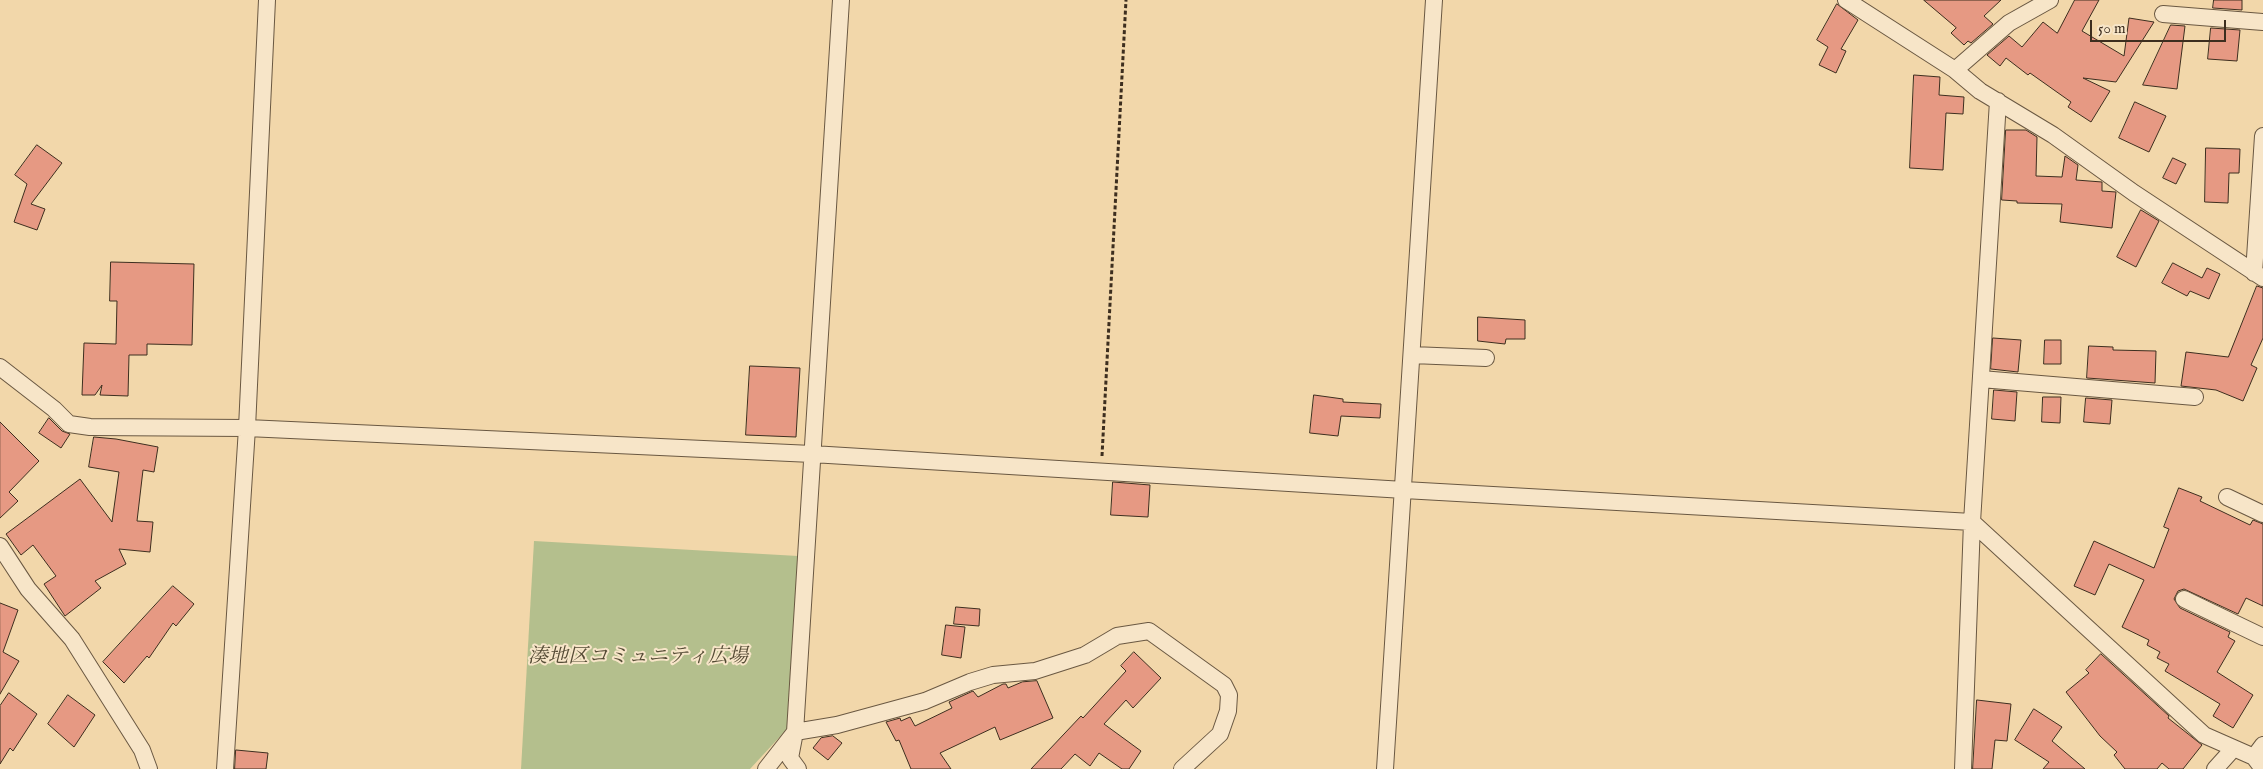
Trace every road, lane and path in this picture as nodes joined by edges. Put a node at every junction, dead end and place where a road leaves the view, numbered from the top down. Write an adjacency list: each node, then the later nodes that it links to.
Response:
1 (266, 0): 18 (street)
2 (842, 0): 19 (street)
3 (1126, 0): 20 (path)
4 (1434, 0): 13 (street)
5 (1846, 0): 9 (street)
6 (2050, 0): 9 (street)
7 (2163, 14): 8 (street)
8 (2263, 22)
9 (1954, 70): 10 (street)
10 (1998, 101): 12 (street); 16 (street)
11 (2263, 136): 12 (street)
12 (2259, 276)
13 (1412, 355): 14 (street); 21 (street)
14 (1486, 358)
15 (0, 367): 18 (street)
16 (1981, 379): 17 (street); 24 (street)
17 (2195, 397)
18 (247, 428): 19 (street); 32 (street)
19 (812, 454): 20 (street); 28 (street)
20 (1101, 472): 21 (street)
21 (1404, 490): 24 (street); 36 (street)
22 (2227, 496): 23 (street)
23 (2263, 514)
24 (1972, 522): 29 (street); 37 (street)
25 (0, 546): 31 (street)
26 (2184, 599): 27 (street)
27 (2263, 637)
28 (795, 732): 33 (street); 34 (street); 35 (street)
29 (2233, 750): 30 (street); 38 (street)
30 (2260, 757)
31 (149, 769)
32 (225, 769)
33 (766, 769)
34 (798, 769)
35 (1182, 769)
36 (1385, 769)
37 (1963, 769)
38 (2215, 769)

